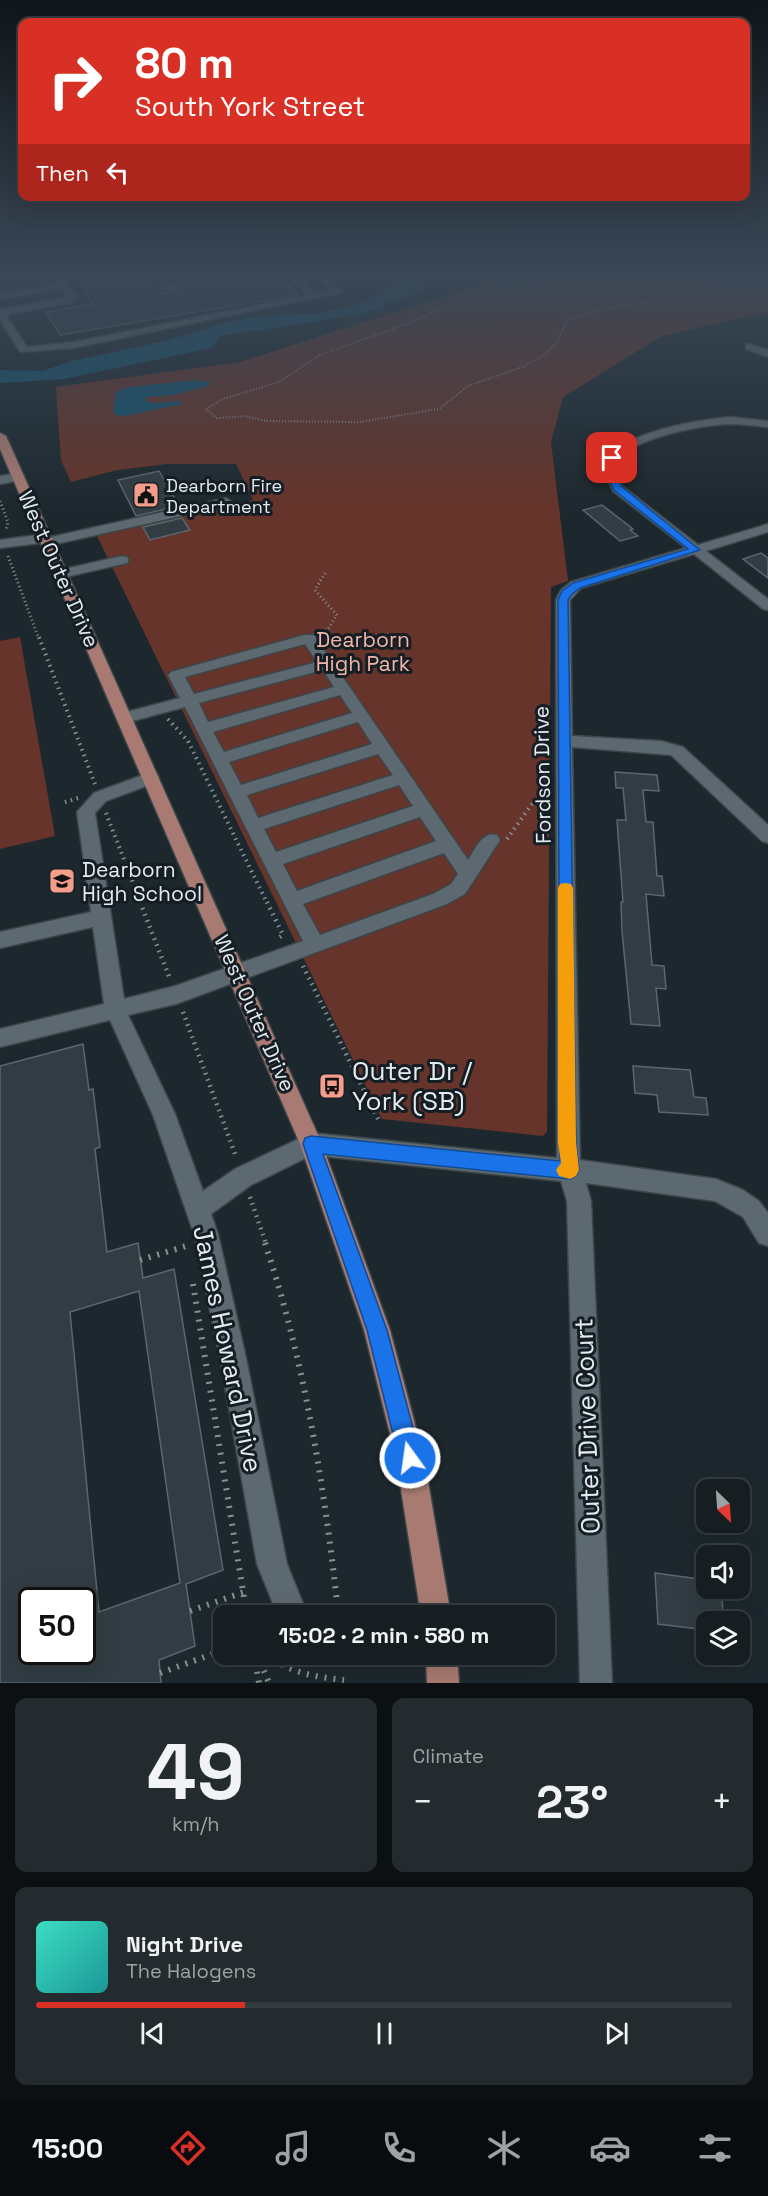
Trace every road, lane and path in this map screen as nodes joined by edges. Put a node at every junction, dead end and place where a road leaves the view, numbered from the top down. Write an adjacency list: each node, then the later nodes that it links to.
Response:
1 (330, 352): 2 (path)
2 (548, 352)
3 (768, 424): 12 (street)
4 (0, 436): 5 (main road, West Outer Drive)
5 (18, 477): 6 (street); 10 (main road, West Outer Drive)
6 (0, 480)
7 (0, 501): 11 (path)
8 (226, 502): 10 (street)
9 (768, 528): 12 (street, Fordson Drive)
10 (46, 540): 11 (street); 15 (main road, West Outer Drive)
11 (3, 544): 30 (path)
12 (695, 550): 16 (street); 25 (street, Fordson Drive)
13 (122, 560): 15 (street)
14 (326, 573): 17 (path)
15 (61, 574): 22 (main road, West Outer Drive)
16 (768, 606)
17 (309, 638): 18 (street); 20 (street)
18 (326, 664): 19 (street); 20 (street)
19 (343, 689): 21 (street); 24 (street)
20 (190, 702): 22 (street); 24 (street)
21 (361, 716): 26 (street); 27 (street)
22 (125, 718): 28 (main road, West Outer Drive)
23 (167, 718): 44 (path)
24 (204, 729): 27 (street)
25 (564, 741): 35 (street); 54 (street, Fordson Drive)
26 (382, 747): 29 (street); 31 (street)
27 (220, 759): 31 (street)
28 (151, 778): 41 (street); 46 (main road, West Outer Drive)
29 (403, 778): 33 (street); 34 (street)
30 (98, 791)
31 (237, 792): 34 (street)
32 (104, 806): 47 (path)
33 (424, 809): 37 (street); 38 (street)
34 (254, 826): 38 (street)
35 (768, 836)
36 (491, 840): 39 (street)
37 (448, 844): 39 (street); 40 (street)
38 (272, 861): 40 (street)
39 (468, 874): 43 (street)
40 (292, 900): 43 (street)
41 (101, 918): 42 (street); 48 (street)
42 (0, 940)
43 (315, 945): 44 (street)
44 (279, 958): 46 (street)
45 (303, 965): 51 (path)
46 (238, 974): 48 (street); 52 (main road, West Outer Drive)
47 (171, 983)
48 (116, 1010): 50 (street); 56 (street)
49 (183, 1012): 53 (path)
50 (0, 1038)
51 (380, 1123)
52 (311, 1144): 54 (street); 56 (street, James Howard Drive); 67 (main road, West Outer Drive)
53 (235, 1154)
54 (570, 1170): 57 (street); 79 (street, Outer Drive Court)
55 (250, 1197): 66 (path)
56 (197, 1210): 65 (street, James Howard Drive)
57 (768, 1234)
58 (185, 1237): 59 (path)
59 (186, 1246): 60 (path); 61 (path)
60 (188, 1258)
61 (140, 1260)
62 (192, 1281): 63 (path)
63 (243, 1592): 64 (path); 68 (path)
64 (246, 1605)
65 (289, 1605)
66 (338, 1605)
67 (434, 1605)
68 (190, 1611)
69 (213, 1654): 74 (path)
70 (257, 1665): 76 (path)
71 (260, 1665): 77 (path)
72 (287, 1665): 75 (path)
73 (442, 1665): 78 (main road)
74 (160, 1673)
75 (344, 1679)
76 (259, 1683)
77 (269, 1683)
78 (443, 1683)
79 (596, 1683)

